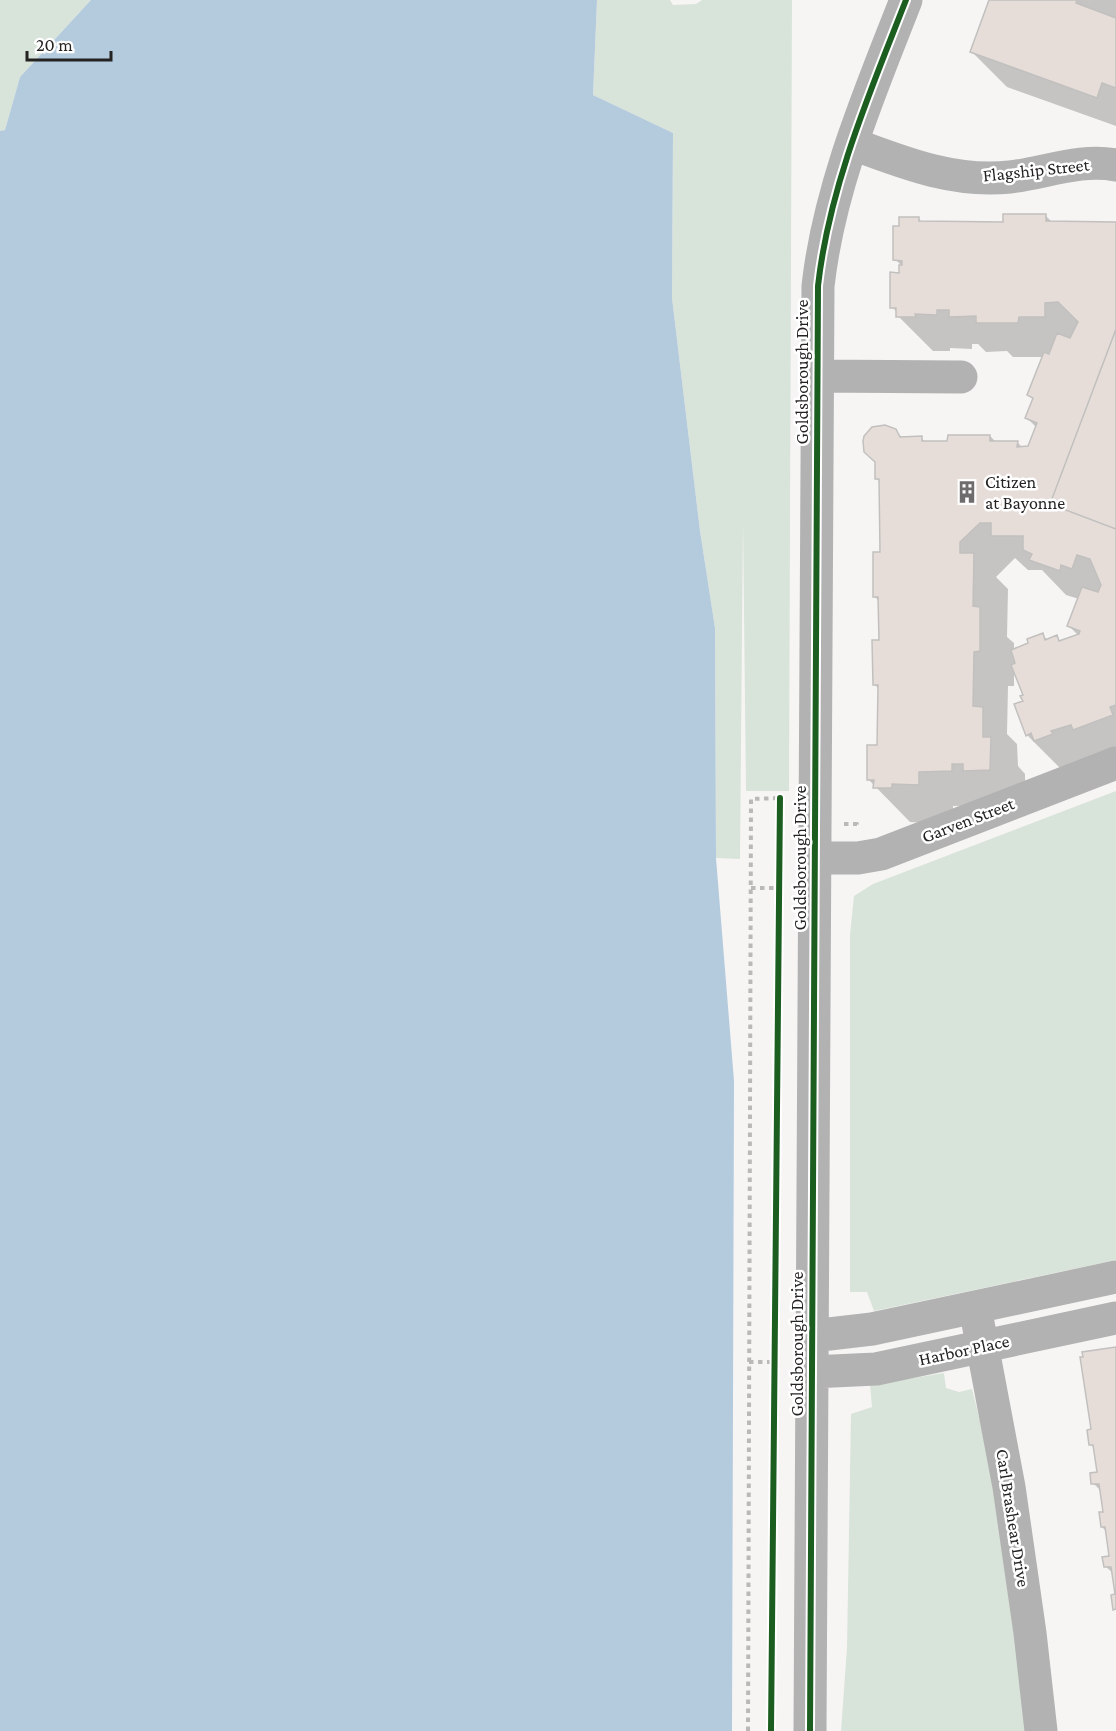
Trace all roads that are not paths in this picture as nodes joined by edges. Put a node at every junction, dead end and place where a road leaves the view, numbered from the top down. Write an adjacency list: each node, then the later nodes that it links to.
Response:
1 (906, 0): 2 (street, Goldsborough Drive)
2 (853, 144): 3 (street, Flagship Street); 4 (street, Goldsborough Drive)
3 (1116, 165)
4 (817, 376): 5 (street); 7 (street, Goldsborough Drive)
5 (960, 377)
6 (1116, 763): 7 (street, Garven Street)
7 (815, 858): 11 (street, Goldsborough Drive)
8 (1116, 1277): 9 (street)
9 (975, 1306): 11 (street); 12 (street, Carl Brashear Drive)
10 (1116, 1318): 12 (street, Harbor Place)
11 (812, 1336): 13 (street, Goldsborough Drive)
12 (984, 1346): 13 (street, Harbor Place); 15 (street, Carl Brashear Drive)
13 (812, 1372): 14 (street, Goldsborough Drive)
14 (810, 1731)
15 (1041, 1731)

